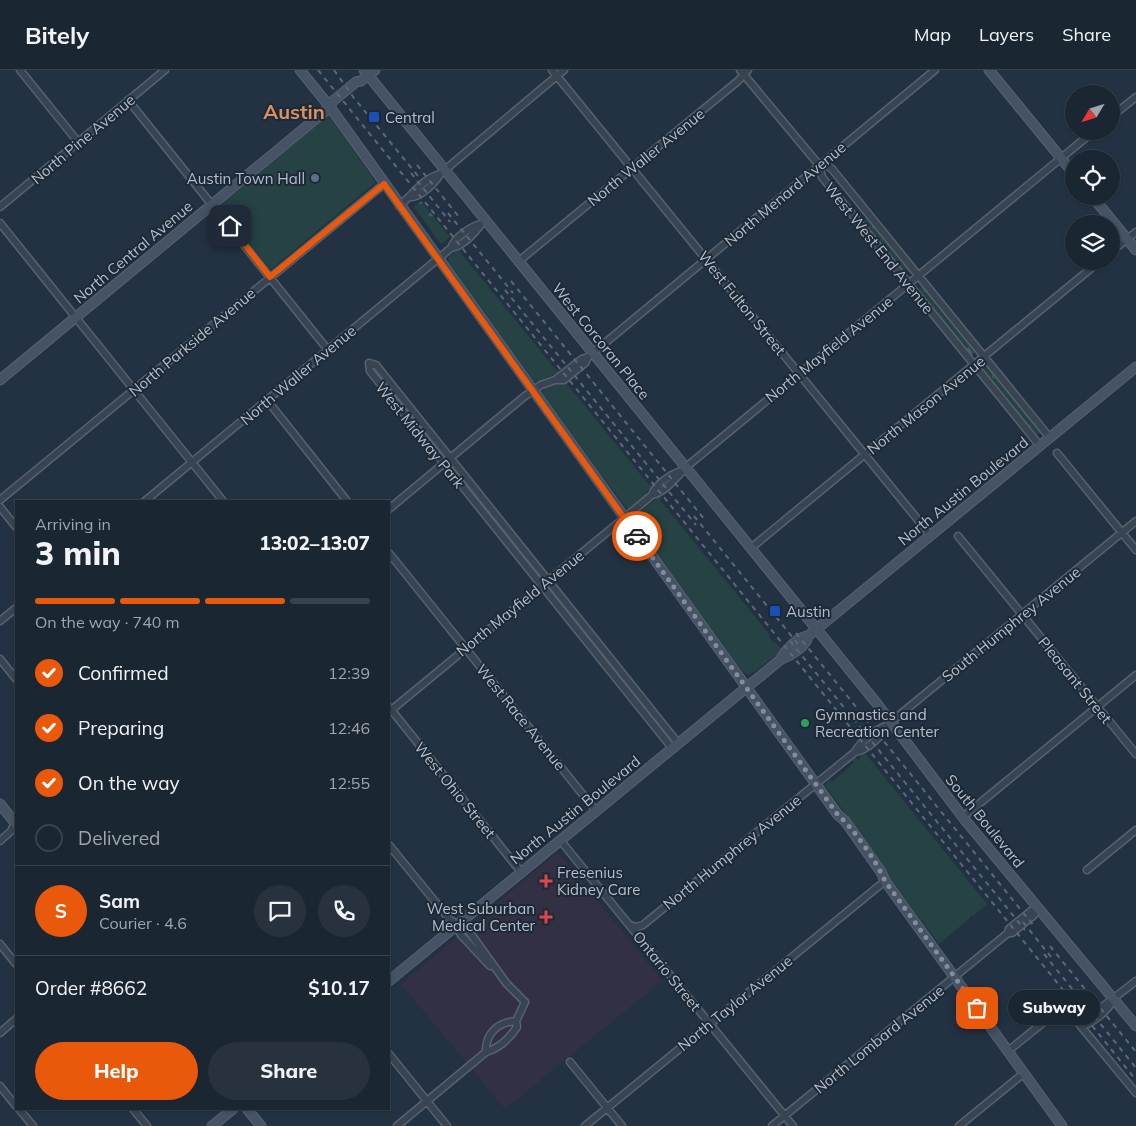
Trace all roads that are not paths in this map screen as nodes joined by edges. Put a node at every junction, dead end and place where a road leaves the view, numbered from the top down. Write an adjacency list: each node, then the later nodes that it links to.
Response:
1 (20, 70): 16 (street)
2 (300, 70): 13 (street)
3 (552, 70): 10 (street, West Fulton Street)
4 (564, 70): 10 (street)
5 (935, 70): 19 (street, North Menard Avenue)
6 (989, 70): 17 (street)
7 (161, 71): 12 (street, North Pine Avenue)
8 (744, 72): 19 (street); 20 (street, North Waller Avenue)
9 (367, 74): 13 (street, North Central Avenue); 21 (street, West Corcoran Place)
10 (557, 76): 20 (street, West Fulton Street); 21 (street)
11 (1136, 97): 14 (street)
12 (128, 100): 16 (street, North Pine Avenue); 23 (street)
13 (330, 107): 22 (street); 23 (street, North Central Avenue)
14 (1120, 110)
15 (1083, 140): 17 (street, North Mayfield Avenue)
16 (78, 142): 26 (street, North Pine Avenue)
17 (1061, 158): 18 (street); 37 (street, North Mayfield Avenue)
18 (1065, 163)
19 (819, 165): 34 (street, North Menard Avenue); 37 (street, West West End Avenue); 39 (street, West West End Avenue)
20 (632, 168): 34 (street, West Fulton Street); 35 (street, North Waller Avenue)
21 (442, 172): 25 (street); 27 (street, West Corcoran Place)
22 (384, 184): 25 (street); 38 (street, North Parkside Avenue)
23 (212, 204): 38 (street); 40 (street, North Central Avenue)
24 (1099, 205): 30 (street)
25 (399, 206): 33 (street)
26 (0, 207)
27 (483, 222): 33 (street, North Waller Avenue); 35 (street, West Corcoran Place)
28 (0, 223): 40 (street)
29 (1136, 232): 30 (street)
30 (1127, 239): 31 (street); 32 (street)
31 (1120, 245)
32 (1136, 250)
33 (438, 259): 41 (street, North Waller Avenue); 49 (street)
34 (706, 259): 42 (street, North Menard Avenue); 46 (street, West Fulton Street)
35 (519, 262): 42 (street, West Corcoran Place)
36 (1089, 270): 43 (street, North Mason Avenue)
37 (919, 275): 39 (street, North Mayfield Avenue); 43 (street, West West End Avenue)
38 (270, 277): 41 (street); 48 (street, North Parkside Avenue)
39 (908, 284): 44 (street, West West End Avenue); 46 (street, North Mayfield Avenue)
40 (75, 317): 47 (street, North Central Avenue); 48 (street)
41 (328, 350): 51 (street, North Waller Avenue)
42 (591, 355): 49 (street, North Menard Avenue); 60 (street, West Corcoran Place)
43 (985, 356): 44 (street, North Mason Avenue); 53 (street, West West End Avenue)
44 (974, 365): 54 (street, West West End Avenue); 56 (street, North Mason Avenue)
45 (1136, 367): 53 (street, North Austin Boulevard)
46 (799, 374): 56 (street, West Fulton Street); 60 (street, North Mayfield Avenue)
47 (0, 380)
48 (134, 390): 58 (street); 61 (street, North Parkside Avenue)
49 (532, 390): 57 (street, North Menard Avenue); 67 (street)
50 (401, 395): 52 (street); 52 (street, West Midway Park); 57 (street, West Midway Park)
51 (267, 400): 58 (street, North Waller Avenue); 64 (street)
52 (393, 401): 59 (street, West Midway Park)
53 (1050, 438): 54 (street, North Austin Boulevard)
54 (1040, 446): 71 (street, North Austin Boulevard)
55 (1057, 453): 70 (street)
56 (865, 455): 71 (street, West Fulton Street); 73 (street, North Mason Avenue)
57 (451, 458): 59 (street, North Menard Avenue); 76 (street, West Midway Park)
58 (192, 462): 62 (street, North Waller Avenue); 63 (street)
59 (444, 464): 66 (street, North Menard Avenue); 77 (street, West Midway Park)
60 (684, 469): 67 (street, North Mayfield Avenue); 73 (street, West Corcoran Place)
61 (0, 500)
62 (146, 500)
63 (222, 500)
64 (346, 500)
65 (0, 507): 69 (street)
66 (390, 508)
67 (624, 518): 76 (street, North Mayfield Avenue); 86 (street)
68 (1136, 521): 70 (street, South Humphrey Avenue)
69 (15, 526)
70 (1122, 533): 74 (street); 79 (street, South Humphrey Avenue)
71 (931, 536): 81 (street, North Austin Boulevard)
72 (958, 536): 79 (street, Pleasant Street)
73 (751, 548): 81 (street, West Corcoran Place)
74 (1136, 550)
75 (390, 554): 82 (street, West Race Avenue)
76 (548, 580): 77 (street, North Mayfield Avenue); 91 (street, West Midway Park)
77 (542, 586): 82 (street, North Mayfield Avenue); 91 (street, West Midway Park)
78 (15, 609): 80 (street)
79 (1022, 615): 87 (street, Pleasant Street); 90 (street, South Humphrey Avenue)
80 (0, 621)
81 (817, 629): 86 (street, North Austin Boulevard); 90 (street, South Boulevard)
82 (465, 648): 88 (street, North Mayfield Avenue); 95 (street, West Race Avenue)
83 (0, 659): 85 (street)
84 (1136, 675): 87 (street)
85 (15, 678)
86 (746, 687): 91 (street, North Austin Boulevard); 93 (street)
87 (1097, 706): 92 (street, Pleasant Street); 96 (street)
88 (390, 709)
89 (390, 711): 104 (street, West Ohio Street)
90 (888, 724): 93 (street, North Humphrey Avenue); 96 (street, South Boulevard)
91 (675, 746): 95 (street, North Austin Boulevard)
92 (1136, 754)
93 (816, 784): 105 (street); 108 (street, North Humphrey Avenue)
94 (0, 804): 97 (street)
95 (596, 811): 100 (street, North Austin Boulevard)
96 (963, 817): 106 (street, South Boulevard)
97 (15, 821)
98 (15, 824): 101 (street)
99 (1136, 830): 103 (street)
100 (560, 840): 104 (street, North Austin Boulevard); 108 (street, Ontario Street)
101 (0, 841)
102 (390, 846): 107 (street)
103 (1087, 870)
104 (521, 872): 107 (street, North Austin Boulevard)
105 (885, 881): 111 (street); 119 (street, North Taylor Avenue)
106 (1038, 909): 111 (street, North Lombard Avenue); 115 (street, South Boulevard)
107 (456, 925): 112 (street, North Austin Boulevard); 118 (street)
108 (630, 925): 119 (street, Ontario Street)
109 (0, 944): 110 (street)
110 (15, 963)
111 (955, 977): 123 (street); 137 (street, North Lombard Avenue)
112 (390, 980)
113 (1136, 981): 115 (street)
114 (1056, 996): 116 (street)
115 (1114, 1000): 120 (street); 121 (street, South Boulevard)
116 (1070, 1012): 120 (street); 123 (street)
117 (15, 1020): 122 (street)
118 (516, 1022): 124 (street); 124 (street)
119 (710, 1024): 132 (street, North Taylor Avenue); 137 (street, Ontario Street)
120 (1082, 1026): 129 (street)
121 (1136, 1026)
122 (0, 1032)
123 (1008, 1051): 127 (street)
124 (486, 1052): 130 (street)
125 (390, 1055): 130 (street)
126 (570, 1062): 132 (street)
127 (1024, 1073): 148 (street); 149 (street)
128 (0, 1086): 131 (street)
129 (1136, 1093)
130 (427, 1101): 142 (street); 143 (street)
131 (15, 1105)
132 (607, 1108): 144 (street, North Taylor Avenue); 145 (street)
133 (20, 1110): 138 (street)
134 (134, 1110): 139 (street)
135 (232, 1110): 140 (street)
136 (248, 1110): 141 (street)
137 (784, 1116): 146 (street, North Lombard Avenue); 147 (street, Ontario Street)
138 (33, 1126)
139 (148, 1126)
140 (212, 1126)
141 (261, 1126)
142 (397, 1126)
143 (447, 1126)
144 (585, 1126)
145 (622, 1126)
146 (772, 1126)
147 (793, 1126)
148 (959, 1126)
149 (1062, 1126)

